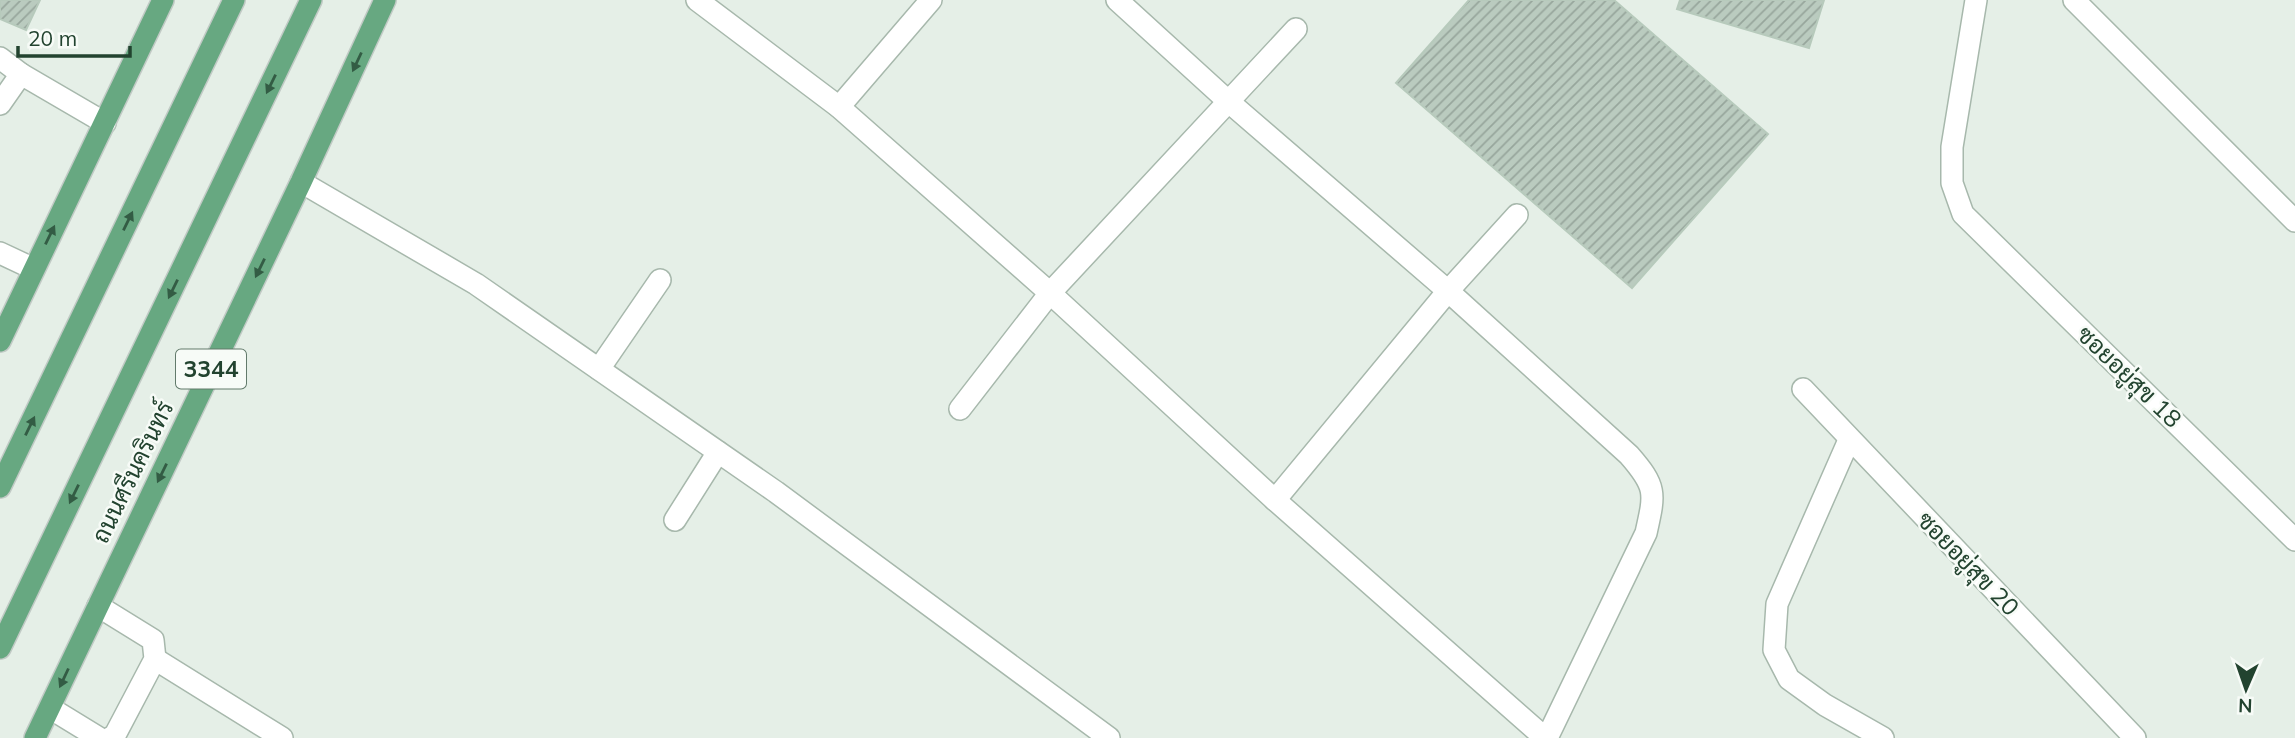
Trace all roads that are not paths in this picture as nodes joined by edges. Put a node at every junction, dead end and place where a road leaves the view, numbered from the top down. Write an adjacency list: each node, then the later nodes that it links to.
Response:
1 (163, 0): 16 (main road)
2 (234, 0): 31 (main road, one-way to 2)
3 (311, 0): 36 (main road, ถนนศรีนครินทร์ / 3344, one-way to 36)
4 (385, 0): 17 (main road, ถนนศรีนครินทร์ / 3344, one-way to 17)
5 (697, 0): 15 (street)
6 (931, 0): 15 (street)
7 (1117, 0): 13 (street)
8 (1976, 0): 34 (street, ซอยอยู่สุข 18)
9 (2074, 0): 19 (street)
10 (1296, 30): 13 (street)
11 (0, 58): 12 (street)
12 (21, 74): 14 (street); 16 (street)
13 (1229, 102): 23 (street); 24 (street)
14 (0, 104)
15 (839, 107): 24 (street)
16 (105, 123): 21 (main road, one-way to 16)
17 (301, 182): 26 (street); 35 (main road, ถนนศรีนครินทร์ / 3344, one-way to 35)
18 (1517, 215): 23 (street)
19 (2295, 221)
20 (0, 253): 21 (street)
21 (34, 269): 25 (main road)
22 (660, 280): 26 (street)
23 (1448, 291): 32 (street); 44 (street)
24 (1050, 293): 28 (street); 32 (street)
25 (0, 341)
26 (599, 369): 30 (street)
27 (1803, 389): 29 (street, ซอยอยู่สุข 20)
28 (960, 409)
29 (1849, 440): 45 (street); 46 (street, ซอยอยู่สุข 20)
30 (718, 452): 33 (street); 39 (street)
31 (0, 487)
32 (1275, 499): 44 (street)
33 (675, 520)
34 (2295, 540)
35 (98, 606): 37 (street); 38 (main road, ถนนศรีนครินทร์ / 3344, one-way to 38)
36 (0, 648)
37 (155, 659): 42 (street); 43 (street)
38 (50, 708): 40 (main road, ถนนศรีนครินทร์ / 3344); 41 (street)
39 (1098, 735)
40 (35, 738)
41 (99, 738)
42 (110, 738)
43 (282, 738)
44 (1546, 738)
45 (1883, 738)
46 (2135, 738)

